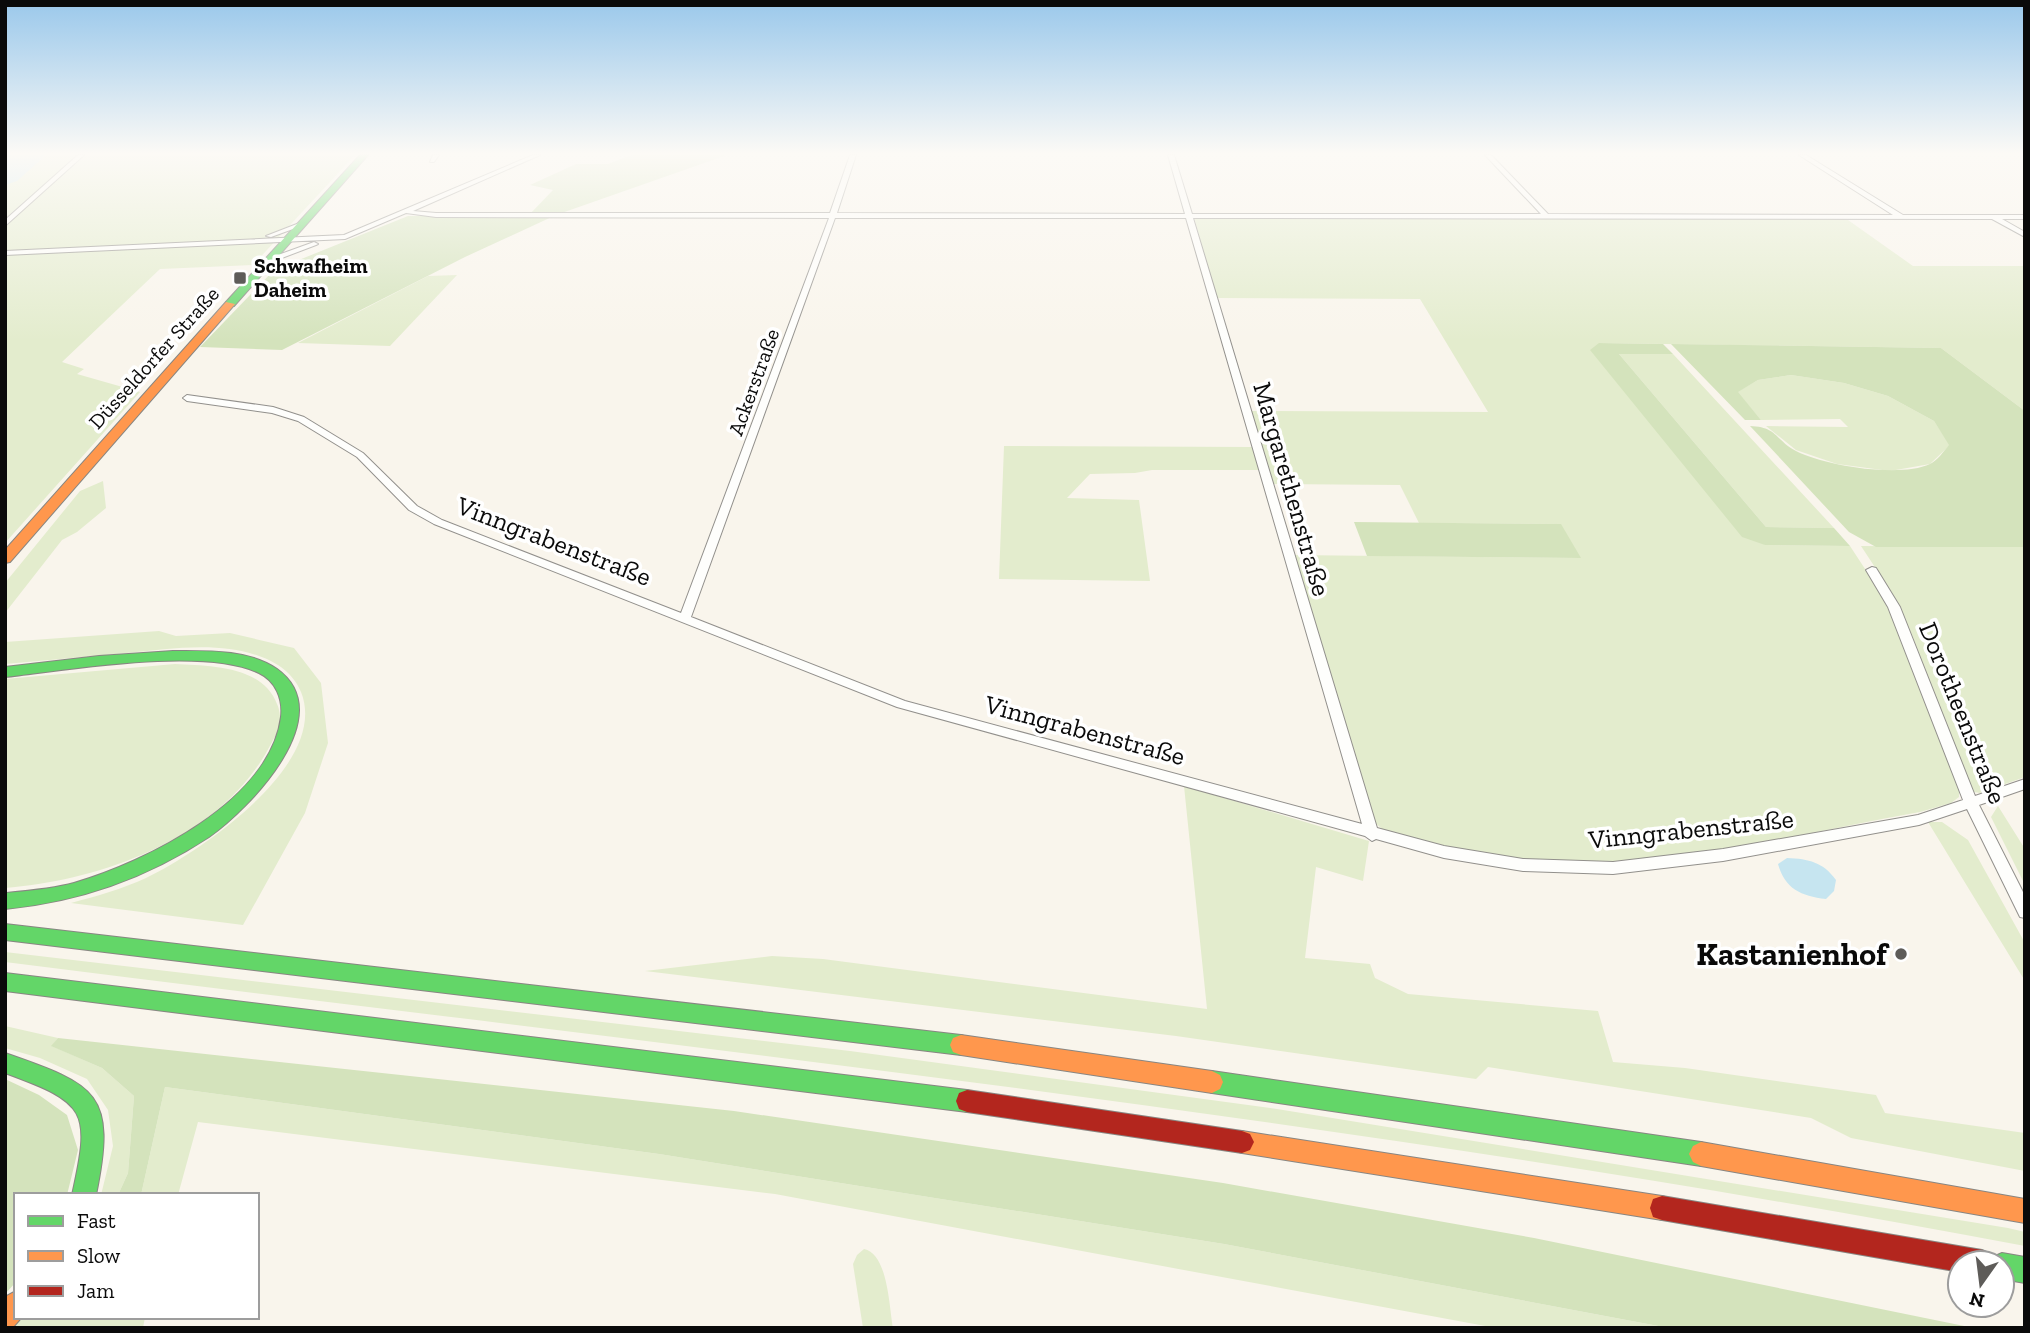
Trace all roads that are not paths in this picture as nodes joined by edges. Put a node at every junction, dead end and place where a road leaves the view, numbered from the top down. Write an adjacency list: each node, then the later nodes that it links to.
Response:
1 (308, 217): 6 (main road, Düsseldorfer Straße)
2 (395, 217): 8 (street)
3 (832, 217): 16 (street, Ackerstraße)
4 (1189, 217): 20 (street, Margarethenstraße)
5 (1993, 217): 7 (street)
6 (302, 224): 9 (street); 10 (main road, Düsseldorfer Straße)
7 (2025, 235)
8 (333, 239): 10 (street); 12 (street)
9 (252, 241): 10 (street); 11 (street)
10 (289, 241): 12 (main road, Düsseldorfer Straße)
11 (5, 253)
12 (271, 259): 14 (main road, Düsseldorfer Straße)
13 (187, 398): 16 (street, Vinngrabenstraße)
14 (5, 559)
15 (1872, 570): 19 (street, Dorotheenstraße)
16 (685, 619): 20 (street, Vinngrabenstraße)
17 (5, 672): 21 (main road)
18 (2025, 783): 19 (street, Vinngrabenstraße)
19 (1971, 803): 20 (street, Vinngrabenstraße); 22 (street, Dorotheenstraße)
20 (1372, 835)
21 (5, 901)
22 (2025, 912)
23 (5, 932): 27 (main road)
24 (5, 982): 28 (main road)
25 (5, 1063): 26 (main road)
26 (84, 1193)
27 (2025, 1212)
28 (1946, 1257)

